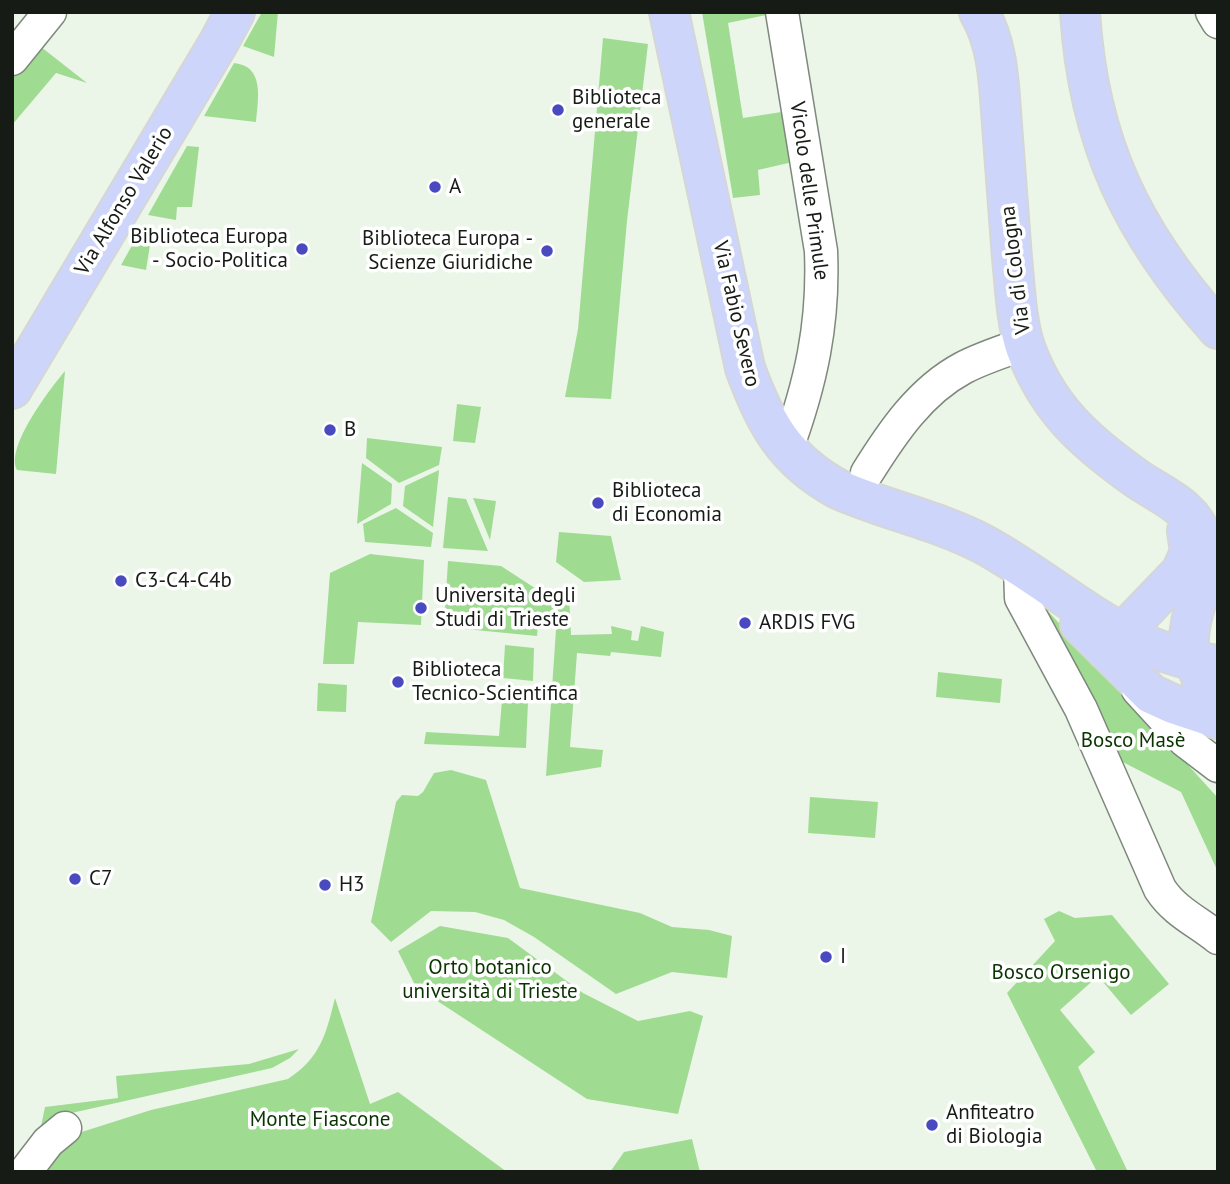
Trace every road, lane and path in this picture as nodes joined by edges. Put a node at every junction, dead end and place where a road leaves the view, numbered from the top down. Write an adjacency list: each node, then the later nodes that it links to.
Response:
1 (50, 12): 9 (street)
2 (235, 12): 12 (main road, Via Alfonso Valerio)
3 (669, 12): 13 (main road, Via Fabio Severo)
4 (782, 12): 13 (street, Vicolo delle Primule)
5 (979, 12): 11 (main road, Via di Cologna)
6 (1080, 12): 10 (main road)
7 (1212, 12): 8 (street)
8 (1218, 22)
9 (12, 59)
10 (1218, 329)
11 (1024, 344): 14 (street); 15 (main road, Via di Cologna)
12 (12, 389)
13 (786, 451): 16 (main road, Via Fabio Severo)
14 (867, 473)
15 (1179, 505): 17 (main road); 18 (main road, Via di Cologna)
16 (1020, 567): 17 (main road, Via Fabio Severo); 21 (street)
17 (1113, 642): 18 (main road); 19 (main road, Via Fabio Severo); 20 (street)
18 (1207, 664): 19 (main road, Via di Cologna)
19 (1218, 720): 20 (street)
20 (1218, 764)
21 (1218, 938)
22 (65, 1128): 23 (street)
23 (25, 1172)

